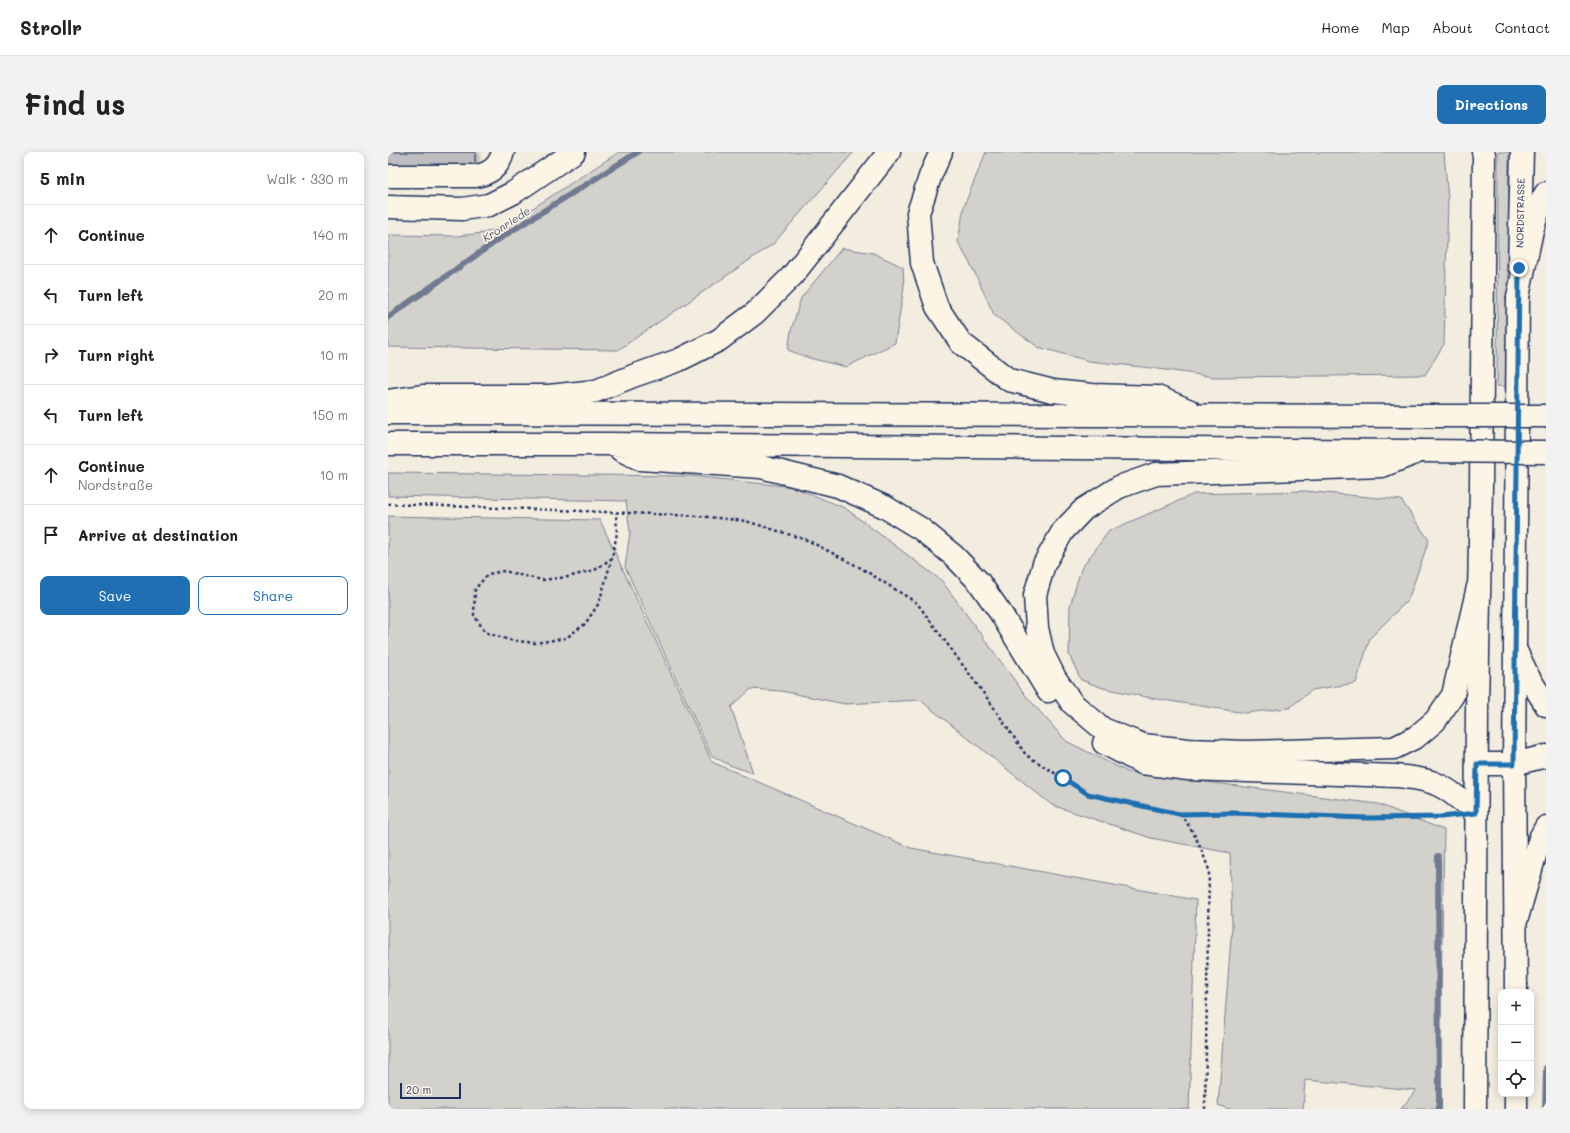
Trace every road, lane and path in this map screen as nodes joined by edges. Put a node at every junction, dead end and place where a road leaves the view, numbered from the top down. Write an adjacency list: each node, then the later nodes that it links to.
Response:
1 (503, 152): 7 (main road)
2 (574, 152): 9 (main road)
3 (888, 152): 11 (main road)
4 (941, 152): 13 (main road)
5 (1522, 152): 10 (main road, NORDSTRASSE)
6 (1484, 153): 22 (main road)
7 (388, 176)
8 (1546, 193): 10 (main road)
9 (388, 207)
10 (1518, 297): 23 (main road)
11 (388, 402)
12 (388, 413): 13 (main road)
13 (1201, 415): 14 (main road, bridge)
14 (1546, 416)
15 (388, 444): 16 (main road)
16 (609, 444): 17 (main road); 29 (main road)
17 (1420, 451): 18 (main road, bridge); 22 (main road)
18 (1546, 452)
19 (388, 504): 20 (path)
20 (616, 513): 21 (path); 30 (path)
21 (612, 558): 21 (path)
22 (1478, 587): 26 (main road)
23 (1516, 651): 24 (main road); 27 (main road)
24 (1546, 705)
25 (1546, 756): 27 (main road)
26 (1477, 764): 27 (main road); 29 (main road)
27 (1514, 764): 28 (main road); 32 (main road)
28 (1546, 770)
29 (1476, 813): 30 (path); 36 (main road)
30 (1179, 814): 35 (path)
31 (1546, 827): 32 (main road)
32 (1516, 923): 33 (main road)
33 (1516, 989)
34 (1516, 1097): 37 (main road)
35 (1205, 1109)
36 (1475, 1109)
37 (1516, 1109)

